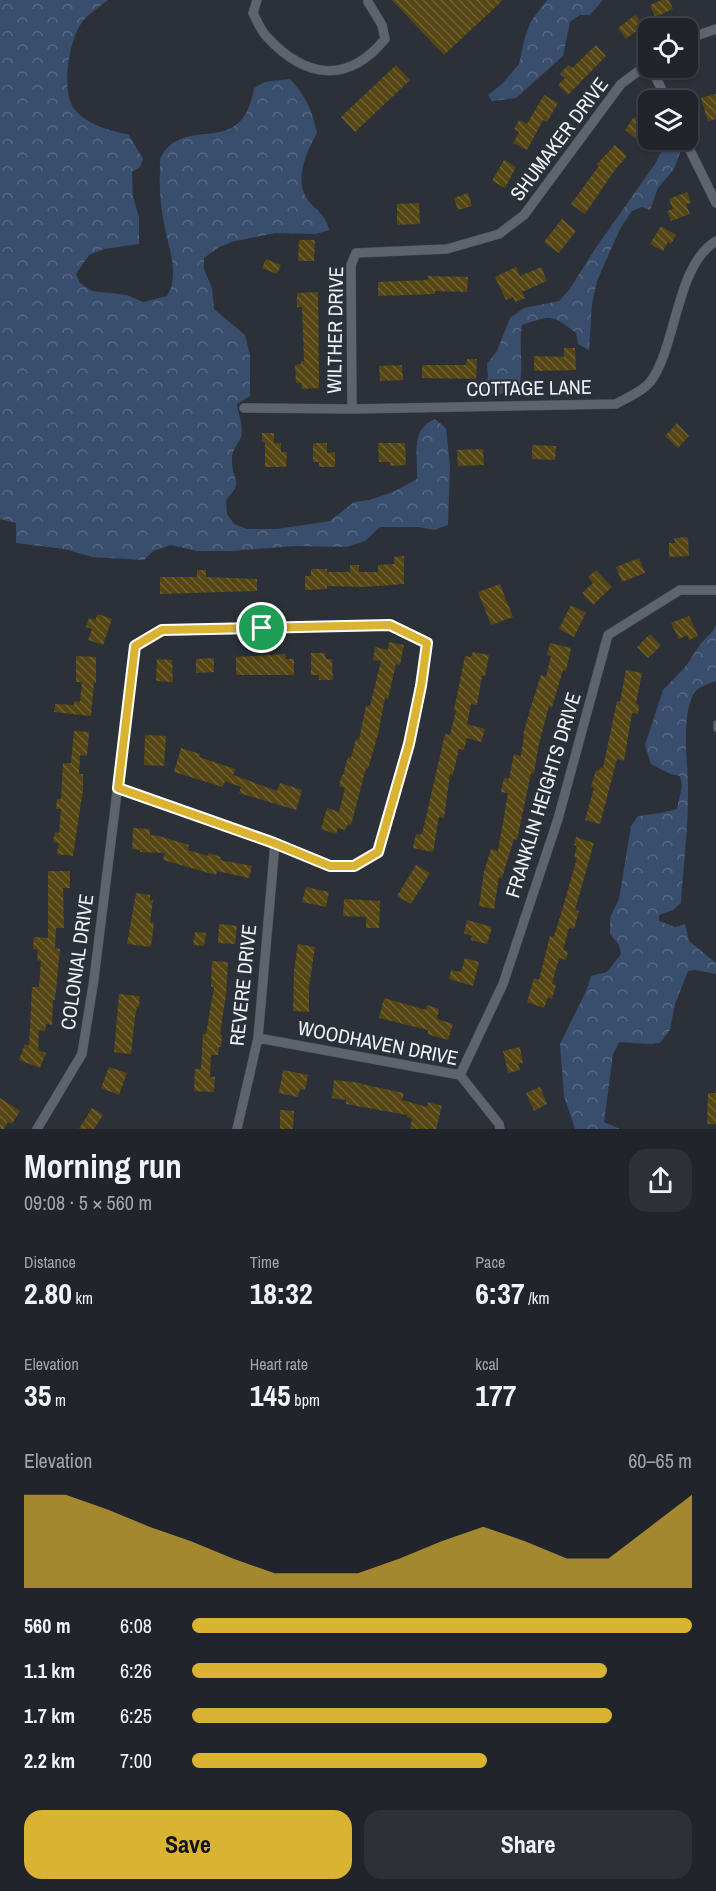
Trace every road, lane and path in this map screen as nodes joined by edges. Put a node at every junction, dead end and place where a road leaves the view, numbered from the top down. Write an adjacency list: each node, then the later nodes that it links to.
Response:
1 (257, 0): 2 (street)
2 (368, 0)
3 (716, 30): 4 (street)
4 (698, 36)
5 (638, 73): 9 (street, SHUMAKER DRIVE)
6 (691, 150): 7 (street)
7 (716, 204)
8 (716, 241): 11 (street, COTTAGE LANE)
9 (356, 252): 11 (street, WILTHER DRIVE)
10 (244, 408): 11 (street, COTTAGE LANE)
11 (352, 409)
12 (716, 590): 18 (street, FRANKLIN HEIGHTS DRIVE)
13 (716, 723): 14 (lane)
14 (716, 729)
15 (118, 788): 16 (street, COLONIAL DRIVE); 16 (street, COLONIAL DRIVE); 19 (street, COLONIAL DRIVE)
16 (274, 843): 17 (street, REVERE DRIVE)
17 (258, 1038): 18 (street, WOODHAVEN DRIVE); 20 (street, REVERE DRIVE)
18 (460, 1075): 21 (street, WOODHAVEN DRIVE)
19 (37, 1129)
20 (237, 1129)
21 (500, 1129)

